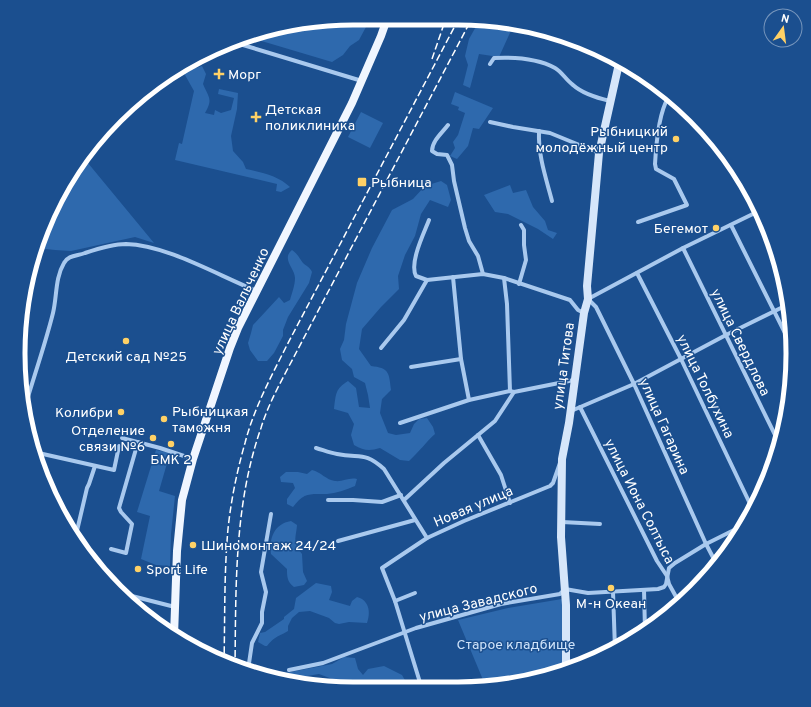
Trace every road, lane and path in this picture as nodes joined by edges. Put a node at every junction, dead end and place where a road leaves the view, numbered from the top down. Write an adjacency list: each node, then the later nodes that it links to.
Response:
1 (385, 25): 5 (main road, улица Вальченко)
2 (242, 45): 5 (street)
3 (490, 64): 6 (street)
4 (619, 67): 6 (street, улица Титова)
5 (362, 81): 25 (main road, улица Вальченко)
6 (610, 101): 11 (street, улица Титова)
7 (667, 101): 15 (street)
8 (490, 122): 10 (street)
9 (448, 125): 20 (street)
10 (539, 131): 11 (street); 12 (street)
11 (599, 153): 26 (street, улица Титова)
12 (552, 201)
13 (754, 213): 17 (street)
14 (429, 220): 23 (street)
15 (638, 222)
16 (521, 225): 24 (street)
17 (731, 225): 18 (street); 28 (street)
18 (683, 248): 19 (street); 31 (street, улица Свердлова)
19 (637, 273): 26 (street); 34 (street, улица Толбухина)
20 (483, 274): 21 (street); 22 (street)
21 (453, 278): 23 (street); 33 (street)
22 (504, 278): 24 (street); 38 (street)
23 (427, 280): 32 (street)
24 (519, 284): 29 (street)
25 (258, 291): 39 (street); 51 (main road, улица Вальченко)
26 (588, 299): 29 (street, улица Титова); 37 (street, улица Гагарина)
27 (782, 307): 28 (street)
28 (774, 311): 30 (street); 31 (street)
29 (584, 312): 36 (street, улица Титова)
30 (785, 333)
31 (726, 335): 34 (street); 45 (street, улица Свердлова)
32 (381, 348)
33 (461, 359): 35 (street); 40 (street)
34 (681, 359): 37 (street); 58 (street, улица Толбухина)
35 (411, 367)
36 (574, 380): 38 (street); 42 (street, улица Титова)
37 (634, 384): 41 (street); 67 (street, улица Гагарина)
38 (512, 391): 40 (street); 44 (street)
39 (28, 397)
40 (469, 400): 43 (street)
41 (580, 407): 42 (street); 70 (street, улица Иона Солтыса)
42 (570, 411): 52 (street, улица Титова)
43 (400, 423)
44 (478, 435): 56 (street); 57 (street)
45 (776, 436)
46 (122, 438): 47 (street)
47 (138, 442): 51 (street); 68 (street)
48 (119, 446): 53 (street)
49 (316, 448): 54 (street)
50 (40, 453): 53 (street)
51 (193, 459): 80 (main road, улица Вальченко)
52 (562, 459): 57 (street, Новая улица); 61 (street, улица Титова)
53 (94, 466): 64 (street)
54 (401, 495): 55 (street); 56 (street)
55 (328, 500)
56 (404, 500): 60 (street)
57 (510, 503): 65 (street, Новая улица)
58 (750, 503)
59 (271, 514): 86 (street)
60 (416, 520): 65 (street); 66 (street)
61 (562, 522): 62 (street); 72 (street, улица Титова)
62 (600, 524)
63 (735, 530): 67 (street)
64 (77, 531)
65 (427, 538): 79 (street, Новая улица)
66 (338, 541)
67 (706, 544): 69 (street, улица Гагарина); 70 (street)
68 (111, 549)
69 (714, 558)
70 (667, 576): 71 (street); 74 (street, улица Иона Солтыса)
71 (664, 587): 73 (street); 74 (street)
72 (565, 589): 75 (street); 83 (street, улица Завадского); 85 (street, улица Титова)
73 (644, 590): 75 (street); 81 (street)
74 (671, 590): 78 (street, улица Иона Солтыса)
75 (613, 592): 84 (street)
76 (415, 593): 79 (street)
77 (133, 596): 80 (street)
78 (676, 598)
79 (395, 601): 83 (street)
80 (175, 607): 82 (main road, улица Вальченко)
81 (645, 623)
82 (174, 629)
83 (405, 632): 87 (street, улица Завадского); 88 (street)
84 (615, 642)
85 (566, 664)
86 (249, 665)
87 (288, 670)
88 (420, 682)

